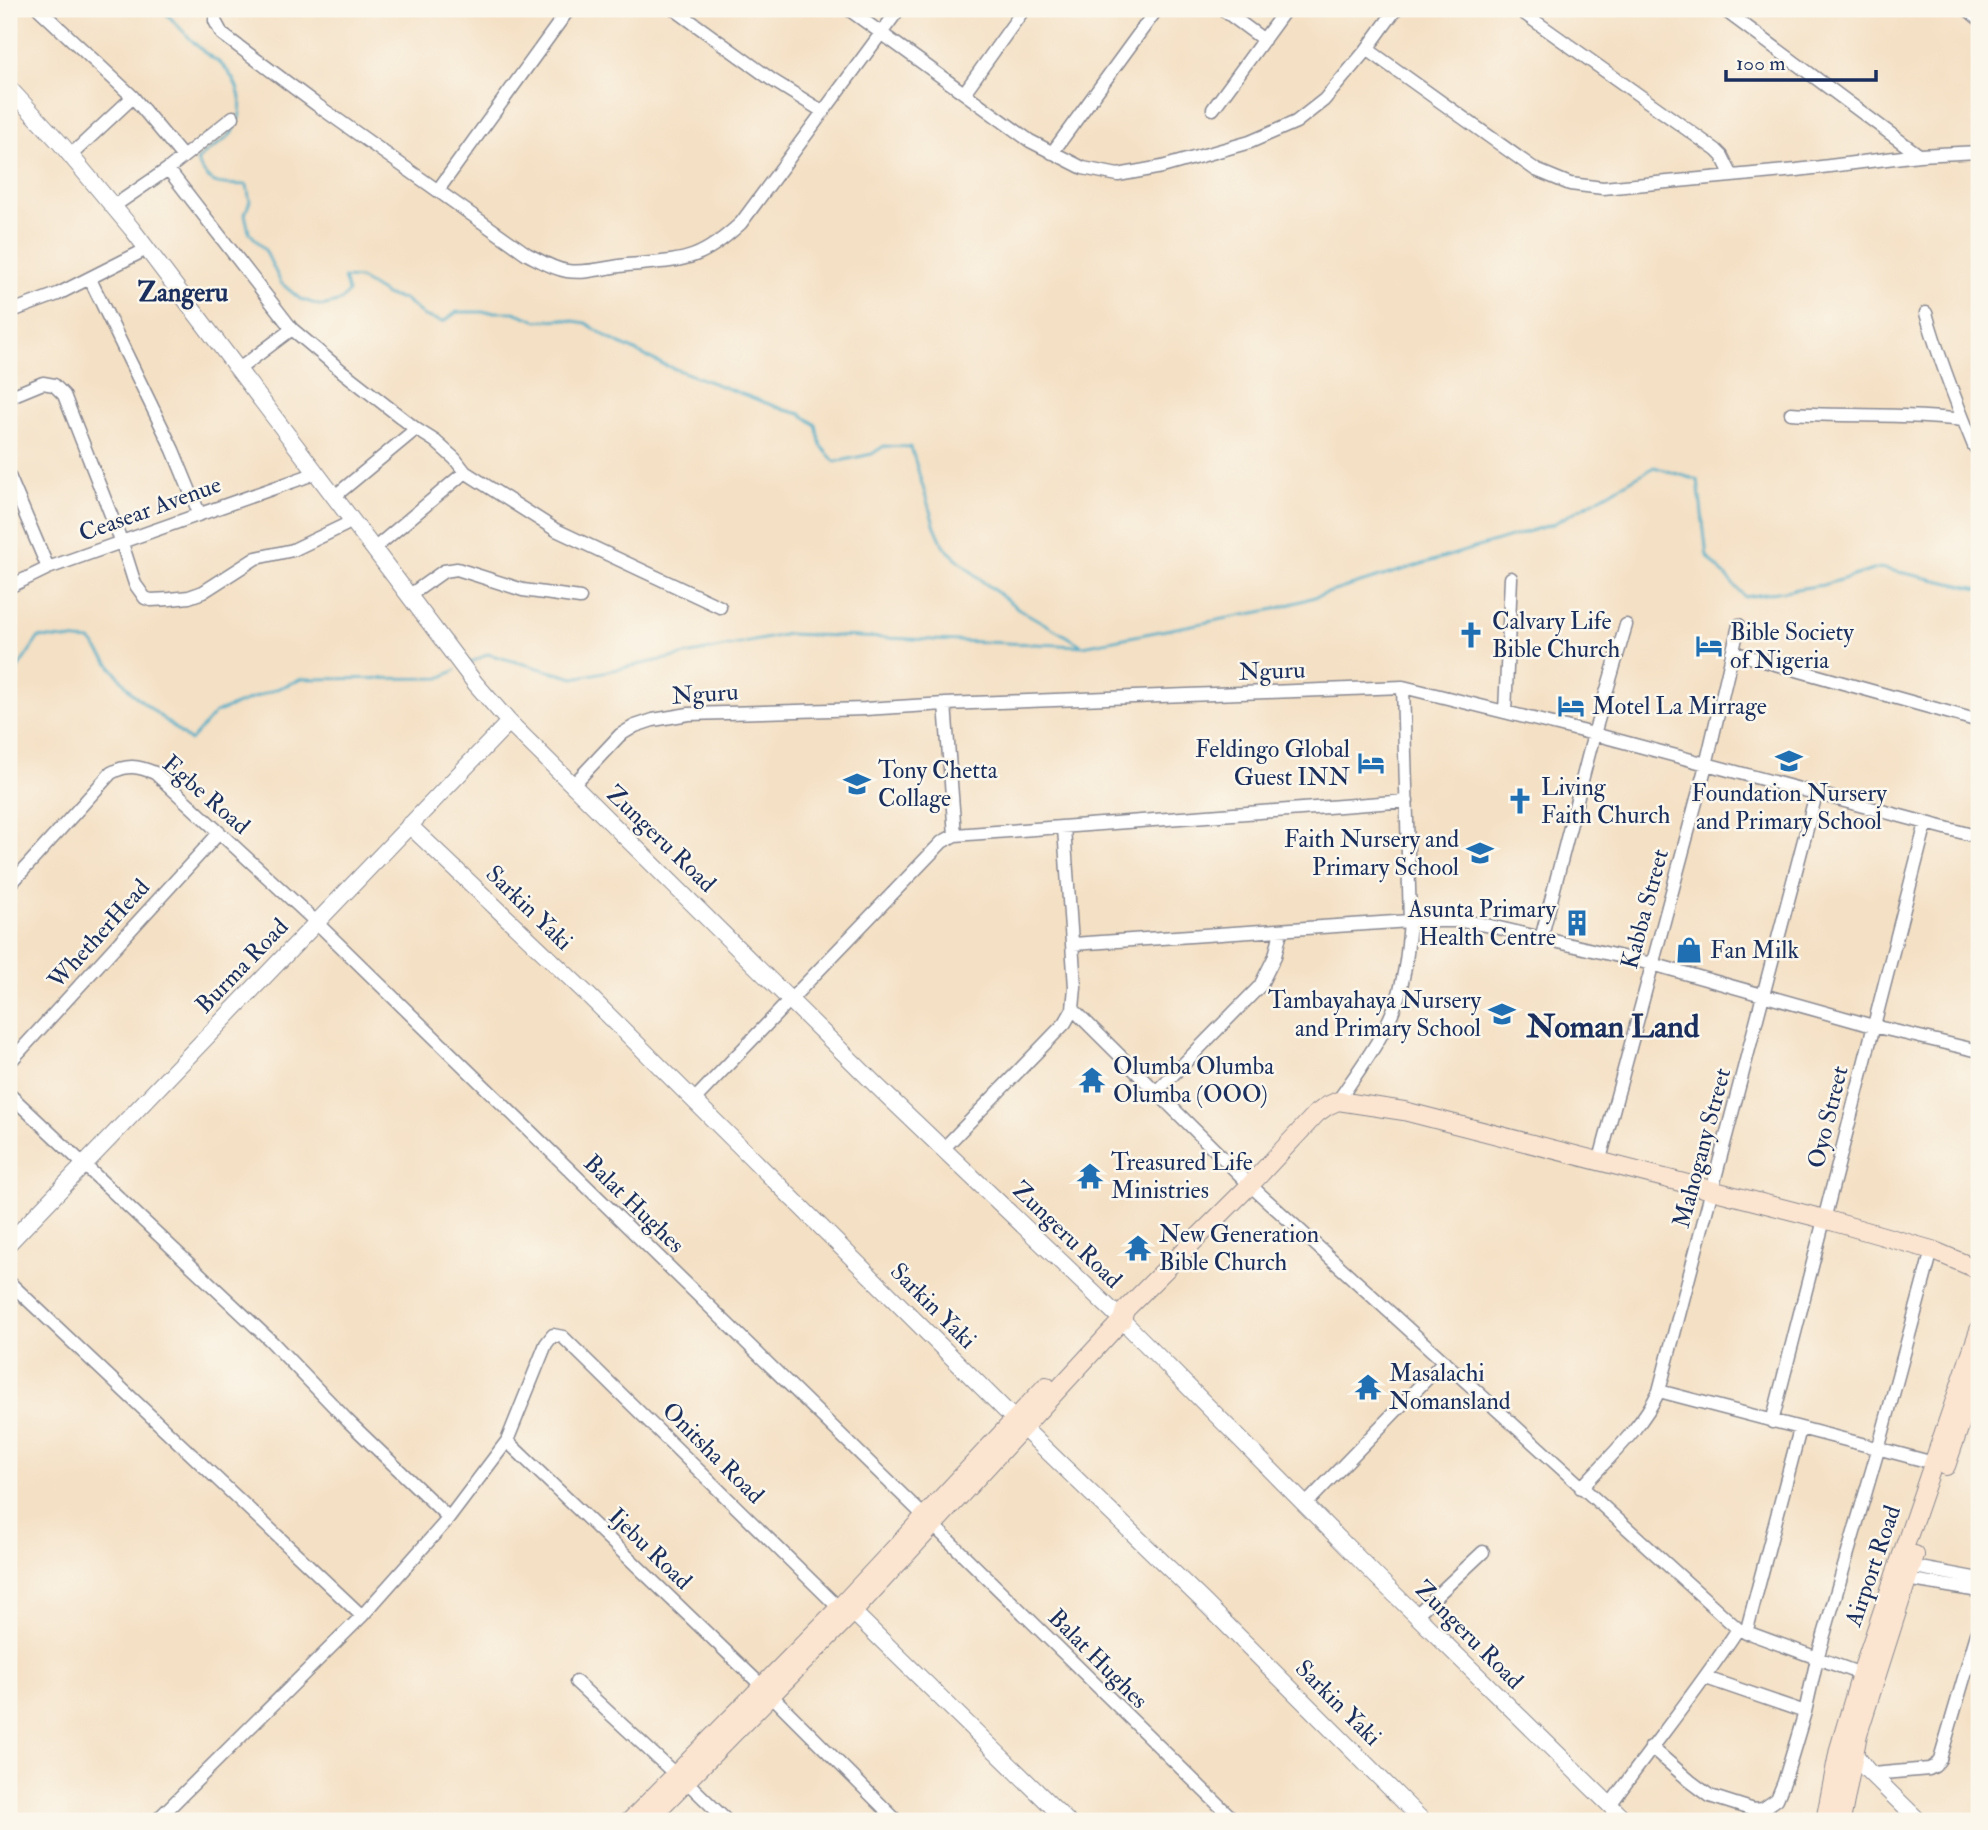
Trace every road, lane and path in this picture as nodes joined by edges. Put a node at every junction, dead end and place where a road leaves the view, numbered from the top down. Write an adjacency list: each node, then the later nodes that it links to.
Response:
1 (39, 9): 21 (street)
2 (216, 9): 33 (street)
3 (569, 9): 33 (street)
4 (674, 9): 24 (street)
5 (848, 9): 16 (street)
6 (899, 9): 16 (street)
7 (1024, 9): 20 (street)
8 (1157, 9): 27 (street)
9 (1222, 9): 17 (street)
10 (1286, 9): 17 (street)
11 (1396, 9): 18 (street)
12 (1518, 9): 32 (street)
13 (1723, 9): 29 (street)
14 (1967, 9): 15 (street)
15 (1979, 19)
16 (882, 33): 20 (street); 24 (street)
17 (1264, 40): 23 (street)
18 (1367, 49): 27 (street); 32 (street)
19 (9, 88): 28 (street)
20 (964, 93): 27 (street)
21 (133, 97): 28 (street); 30 (street)
22 (9, 101): 35 (street)
23 (1213, 109)
24 (822, 111): 33 (street)
25 (233, 117): 30 (street)
26 (1979, 152): 29 (street)
27 (1052, 153)
28 (71, 155): 34 (street)
29 (1919, 155): 32 (street)
30 (183, 157): 31 (street)
31 (168, 169): 34 (street); 39 (street)
32 (1731, 174)
33 (438, 190)
34 (114, 206): 40 (street)
35 (139, 253): 36 (street); 48 (street)
36 (90, 279): 37 (street); 50 (street)
37 (9, 312)
38 (1926, 313): 43 (street)
39 (292, 329): 40 (street); 44 (street)
40 (239, 369): 49 (street)
41 (9, 397): 52 (street)
42 (1791, 413): 43 (street)
43 (1963, 420): 45 (street)
44 (416, 429): 46 (street); 49 (street)
45 (1979, 452)
46 (465, 472): 53 (street); 59 (street)
47 (9, 476): 54 (street)
48 (308, 476): 50 (street, Ceasear Avenue); 51 (street)
49 (335, 496): 53 (street)
50 (199, 513): 52 (street, Ceasear Avenue)
51 (345, 525): 52 (street); 63 (street)
52 (122, 543): 54 (street, Ceasear Avenue)
53 (375, 548): 57 (street)
54 (48, 568): 56 (street, Ceasear Avenue)
55 (1511, 578): 66 (street)
56 (9, 587)
57 (410, 595): 58 (street); 63 (street)
58 (580, 598)
59 (720, 607)
60 (1626, 625): 69 (street)
61 (1739, 625): 62 (street, Kabba Street)
62 (1732, 652): 67 (street); 70 (street, Kabba Street)
63 (459, 665): 68 (street, Zungeru Road)
64 (1403, 687): 65 (street, Nguru); 66 (street, Nguru); 73 (street)
65 (945, 704): 71 (street, Nguru); 78 (street)
66 (1505, 712): 69 (street, Nguru)
67 (1979, 721)
68 (506, 726): 71 (street, Zungeru Road); 75 (street, Burma Road); 88 (street)
69 (1594, 734): 70 (street, Nguru); 84 (street)
70 (1706, 765): 72 (street, Nguru); 86 (street, Kabba Street)
71 (573, 785): 88 (street, Zungeru Road)
72 (1816, 794): 74 (street, Nguru); 87 (street, Mahogany Street)
73 (1406, 801): 76 (street); 81 (street)
74 (1926, 823): 79 (street, Nguru); 90 (street, Oyo Street)
75 (408, 825): 82 (street, Burma Road); 95 (street, Sarkin Yaki)
76 (1064, 828): 78 (street); 85 (street)
77 (219, 833): 80 (street, Egbe Road); 82 (street, Egbe Road); 92 (street, WhetherHead)
78 (955, 835): 88 (street)
79 (1979, 837)
80 (9, 886)
81 (1410, 921): 83 (street); 84 (street); 96 (street)
82 (316, 922): 99 (street, Burma Road); 121 (street, Balat Hughes)
83 (1281, 931): 85 (street); 93 (street)
84 (1541, 939): 86 (street)
85 (1073, 944): 89 (street)
86 (1652, 964): 87 (street); 98 (street, Kabba Street)
87 (1765, 995): 90 (street); 101 (street, Mahogany Street)
88 (787, 1002): 95 (street); 97 (street, Zungeru Road); 107 (street)
89 (1073, 1009): 93 (street); 97 (street)
90 (1874, 1026): 91 (street); 102 (street, Oyo Street)
91 (1979, 1051)
92 (9, 1063)
93 (1157, 1091): 100 (street)
94 (9, 1094): 99 (street)
95 (694, 1100): 113 (street, Sarkin Yaki)
96 (1338, 1101): 98 (main road); 100 (main road)
97 (943, 1149): 107 (street, Zungeru Road)
98 (1599, 1163): 101 (main road)
99 (85, 1164): 103 (street, Burma Road); 120 (street)
100 (1250, 1185): 107 (main road); 109 (street)
101 (1712, 1191): 102 (main road); 111 (street, Mahogany Street)
102 (1824, 1219): 104 (main road); 112 (street, Oyo Street)
103 (9, 1243)
104 (1932, 1250): 105 (main road); 116 (street)
105 (1979, 1270)
106 (9, 1282): 128 (street)
107 (1117, 1318): 113 (main road); 119 (street, Zungeru Road); 141 (street)
108 (1979, 1329): 117 (main road, Airport Road)
109 (1444, 1362): 118 (street); 119 (street)
110 (1979, 1370): 123 (main road, Airport Road)
111 (1659, 1391): 112 (street); 118 (street, Mahogany Street)
112 (1772, 1422): 114 (street)
113 (1018, 1424): 121 (main road); 149 (street, Sarkin Yaki)
114 (1800, 1429): 116 (street); 130 (street)
115 (507, 1441): 120 (street); 126 (street, Onitsha Road); 135 (street, Ijebu Road)
116 (1878, 1450): 117 (street); 131 (street)
117 (1934, 1463): 123 (main road, Airport Road)
118 (1581, 1488): 130 (street)
119 (1305, 1505): 127 (street, Zungeru Road)
120 (449, 1518): 128 (street)
121 (929, 1521): 126 (main road); 148 (street, Balat Hughes)
122 (1483, 1552): 127 (street)
123 (1903, 1572): 124 (street); 125 (street); 132 (main road, Airport Road); 138 (main road, Airport Road)
124 (1979, 1579)
125 (1979, 1591)
126 (846, 1610): 135 (main road); 147 (street, Onitsha Road)
127 (1416, 1615): 141 (street, Zungeru Road)
128 (362, 1616): 142 (street)
129 (1979, 1627): 139 (street)
130 (1742, 1631): 131 (street); 133 (street)
131 (1817, 1659): 132 (street); 136 (street)
132 (1861, 1674): 151 (main road, Airport Road)
133 (1706, 1678): 136 (street); 137 (street)
134 (576, 1682): 140 (street)
135 (768, 1691): 140 (main road); 146 (street, Ijebu Road)
136 (1805, 1712): 137 (street)
137 (1651, 1747): 141 (street)
138 (1854, 1753): 139 (street); 152 (main road, Airport Road)
139 (1872, 1774): 153 (street)
140 (681, 1779): 143 (main road); 144 (main road); 145 (street)
141 (1611, 1813): 150 (street, Zungeru Road)
142 (156, 1821)
143 (630, 1821)
144 (647, 1821)
145 (727, 1821)
146 (897, 1821)
147 (1067, 1821)
148 (1235, 1821)
149 (1423, 1821)
150 (1626, 1821)
151 (1825, 1821)
152 (1841, 1821)
153 (1919, 1821)

